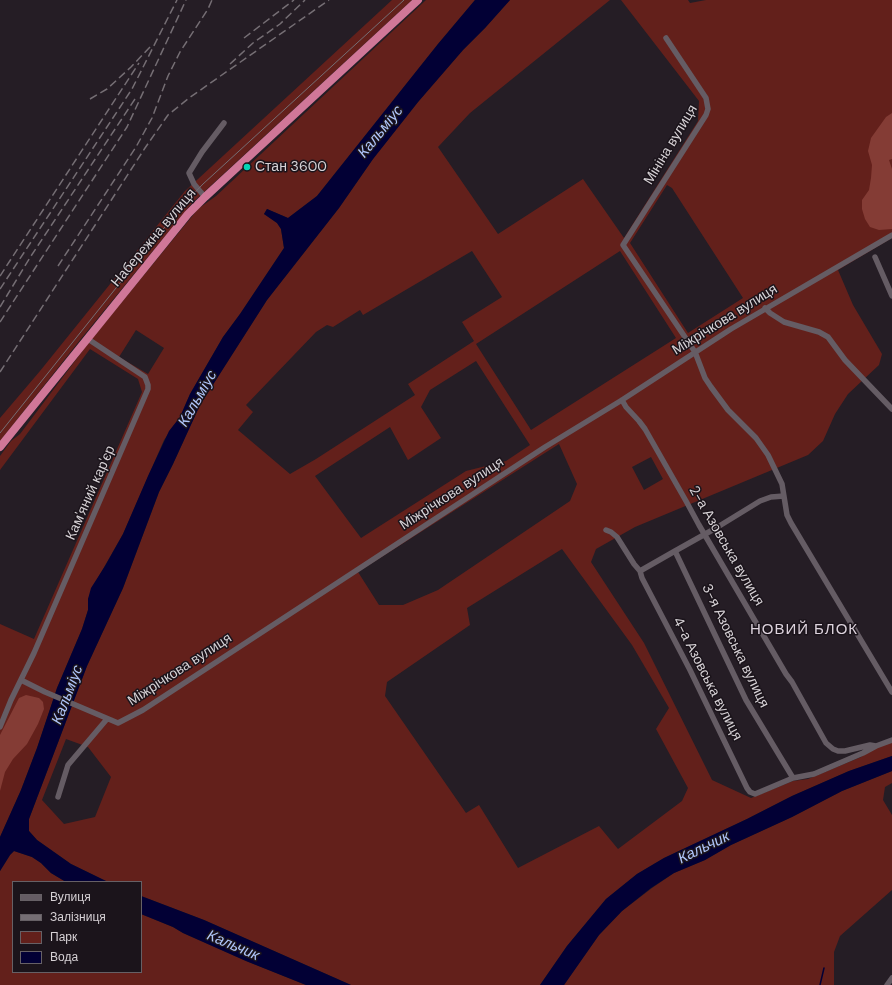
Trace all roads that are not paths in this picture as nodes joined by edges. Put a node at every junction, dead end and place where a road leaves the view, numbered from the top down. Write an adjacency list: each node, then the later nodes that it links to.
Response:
1 (418, 0): 4 (highway, Набережна вулиця)
2 (666, 38): 10 (street, Мініна вулиця)
3 (224, 123): 4 (street)
4 (204, 197): 9 (highway, Набережна вулиця)
5 (892, 235): 8 (street, Міжрічкова вулиця)
6 (875, 257): 7 (street)
7 (892, 296)
8 (765, 308): 10 (street, Міжрічкова вулиця); 12 (street)
9 (88, 339): 13 (highway, Набережна вулиця); 19 (street, Кам'яний кар'єр)
10 (695, 352): 11 (street, Міжрічкова вулиця); 14 (street)
11 (622, 400): 16 (street, 2-а Азовська вулиця); 21 (street, Міжрічкова вулиця)
12 (892, 409)
13 (0, 447)
14 (784, 496): 16 (street); 20 (street)
15 (606, 530): 18 (street, 4-а Азовська вулиця)
16 (704, 534): 17 (street); 24 (street, 2-а Азовська вулиця)
17 (675, 551): 18 (street); 25 (street, 3-я Азовська вулиця)
18 (640, 571): 25 (street, 4-а Азовська вулиця)
19 (21, 680): 21 (street); 22 (street, Кам'яний кар'єр)
20 (892, 692)
21 (108, 719): 26 (street)
22 (0, 727)
23 (892, 740): 24 (street)
24 (876, 746): 25 (street)
25 (793, 778)
26 (58, 797)
27 (892, 978): 28 (street)
28 (887, 985)

